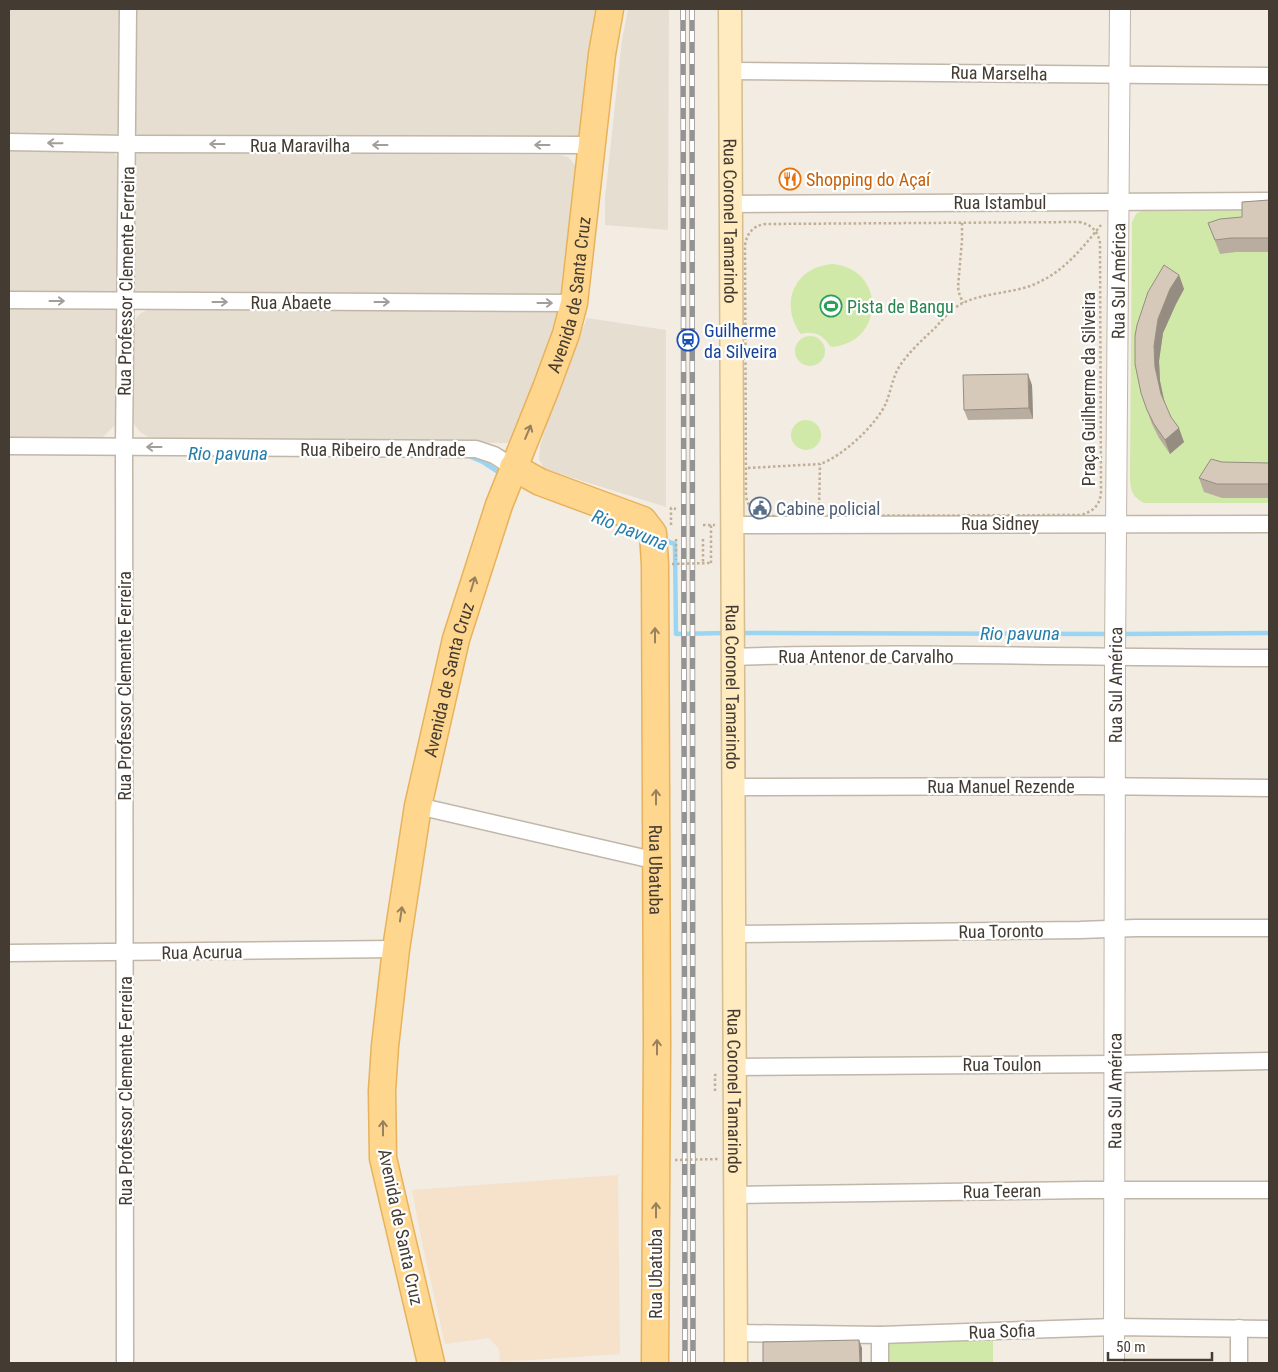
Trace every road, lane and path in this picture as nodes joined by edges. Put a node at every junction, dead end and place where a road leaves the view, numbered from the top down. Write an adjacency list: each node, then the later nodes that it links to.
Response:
1 (128, 9): 9 (street, Rua Professor Clemente Ferreira)
2 (610, 9): 10 (main road, Avenida de Santa Cruz)
3 (730, 9): 5 (main road, Rua Coronel Tamarindo)
4 (1120, 9): 6 (street, Rua Sul América)
5 (729, 70): 6 (street, Rua Marselha); 14 (main road, Rua Coronel Tamarindo)
6 (1120, 74): 7 (street, Rua Marselha); 12 (street, Rua Sul América)
7 (1269, 76)
8 (9, 142): 9 (street, Rua Maravilha, one-way to 8)
9 (127, 144): 10 (street, Rua Maravilha, one-way to 9); 18 (street, Rua Professor Clemente Ferreira)
10 (591, 145): 19 (main road, Avenida de Santa Cruz)
11 (1269, 201): 12 (street, Rua Istambul)
12 (1118, 202): 13 (street, Rua Istambul); 16 (path); 28 (street, Rua Sul América)
13 (961, 203): 14 (street, Rua Istambul); 15 (path)
14 (730, 204): 25 (main road, Rua Coronel Tamarindo)
15 (962, 223): 16 (path, Praça Guilherme da Silveira); 20 (path); 25 (path, Praça Guilherme da Silveira)
16 (1096, 231): 20 (path); 27 (path, Praça Guilherme da Silveira)
17 (9, 300): 18 (street, Rua Abaete, one-way to 18)
18 (126, 302): 19 (street, Rua Abaete, one-way to 19); 22 (street, Rua Professor Clemente Ferreira)
19 (574, 303): 24 (main road, Avenida de Santa Cruz, one-way to 19)
20 (963, 303): 23 (path)
21 (9, 446): 22 (street, Rua Ribeiro de Andrade)
22 (124, 451): 24 (street, Rua Ribeiro de Andrade, one-way to 22); 49 (street, Rua Professor Clemente Ferreira)
23 (820, 464): 25 (path); 27 (path)
24 (513, 467): 43 (main road, Avenida de Santa Cruz, one-way to 24); 44 (main road, Rua Ubatuba, one-way to 24)
25 (739, 469): 27 (path, Praça Guilherme da Silveira); 31 (main road, Rua Coronel Tamarindo)
26 (676, 508): 32 (path)
27 (819, 520): 28 (street, Rua Sidney); 31 (street, Rua Sidney)
28 (1116, 523): 29 (street, Rua Sidney); 38 (street, Rua Sul América)
29 (1269, 524)
30 (703, 525): 31 (path)
31 (721, 525): 37 (main road, Rua Coronel Tamarindo)
32 (671, 531)
33 (676, 539): 36 (path, bridge)
34 (704, 539): 36 (path)
35 (711, 540): 36 (path, bridge)
36 (704, 564)
37 (732, 657): 38 (street, Rua Antenor de Carvalho); 40 (main road, Rua Coronel Tamarindo)
38 (1115, 657): 39 (street, Rua Antenor de Carvalho); 41 (street, Rua Sul América)
39 (1269, 658)
40 (733, 787): 41 (street, Rua Manuel Rezende); 47 (main road, Rua Coronel Tamarindo)
41 (1116, 787): 42 (street, Rua Manuel Rezende); 46 (street, Rua Sul América)
42 (1269, 788)
43 (418, 806): 44 (street); 48 (main road, Avenida de Santa Cruz, one-way to 43)
44 (657, 861): 66 (main road, Rua Ubatuba, one-way to 44)
45 (1269, 928): 46 (street, Rua Toronto)
46 (1116, 929): 47 (street, Rua Toronto); 52 (street, Rua Sul América)
47 (734, 934): 53 (main road, Rua Coronel Tamarindo)
48 (396, 950): 49 (street, Rua Acurua); 65 (main road, Avenida de Santa Cruz, one-way to 48)
49 (125, 952): 50 (street, Rua Acurua); 64 (street, Rua Professor Clemente Ferreira)
50 (9, 953)
51 (1269, 1061): 52 (street, Rua Toulon)
52 (1115, 1064): 53 (street, Rua Toulon); 56 (street, Rua Sul América)
53 (734, 1067): 58 (main road, Rua Coronel Tamarindo)
54 (718, 1159): 55 (path, bridge)
55 (675, 1160)
56 (1115, 1190): 57 (street, Rua Teeran); 58 (street, Rua Teeran); 59 (street, Rua Sul América)
57 (1269, 1190)
58 (735, 1195): 62 (main road, Rua Coronel Tamarindo)
59 (1114, 1326): 60 (street, Rua Sofia); 63 (street, Rua Sofia); 69 (street, Rua Sul América)
60 (1239, 1328): 61 (street, Rua Sofia); 70 (street)
61 (1269, 1329)
62 (736, 1333): 63 (street, Rua Sofia); 67 (main road, Rua Coronel Tamarindo)
63 (880, 1335): 68 (street)
64 (125, 1363)
65 (431, 1363)
66 (655, 1363)
67 (736, 1363)
68 (880, 1363)
69 (1114, 1363)
70 (1239, 1363)

